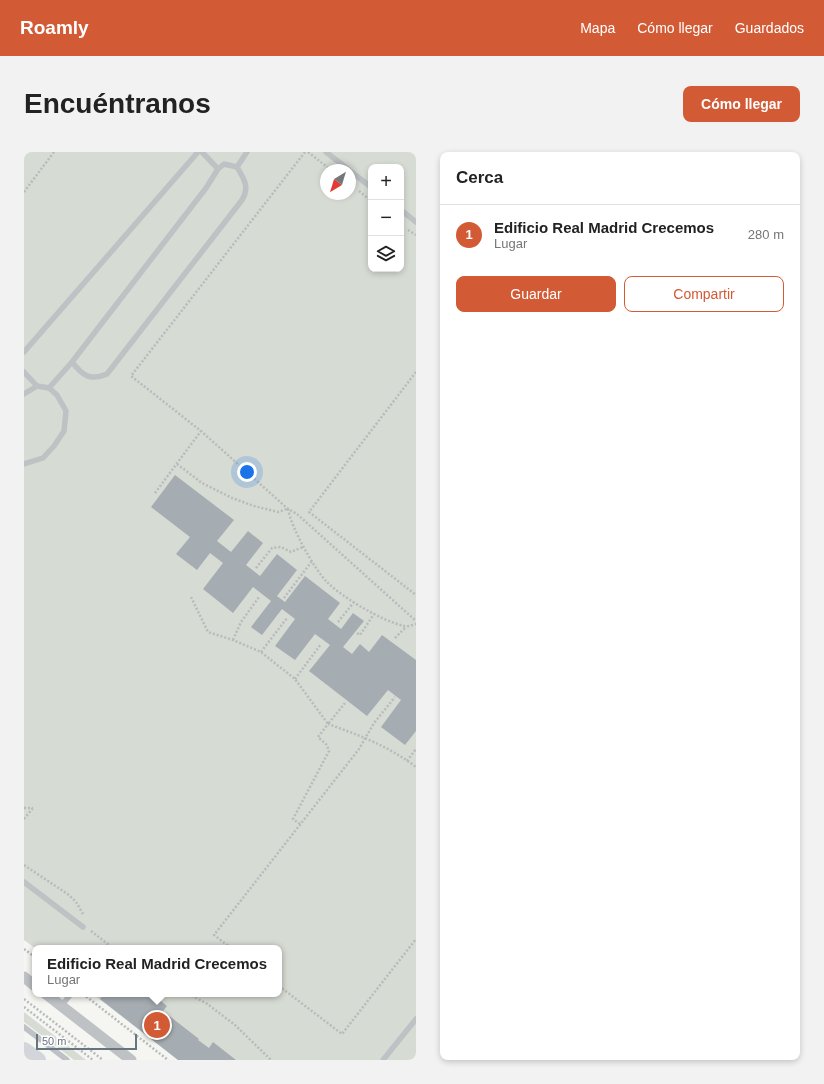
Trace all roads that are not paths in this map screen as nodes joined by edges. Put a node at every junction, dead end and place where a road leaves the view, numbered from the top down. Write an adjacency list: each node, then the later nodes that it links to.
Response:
1 (198, 152): 12 (lane)
2 (202, 152): 7 (lane)
3 (247, 152): 6 (lane)
4 (326, 152): 5 (lane)
5 (342, 164)
6 (236, 167): 7 (lane); 13 (lane)
7 (218, 169): 13 (lane)
8 (356, 175): 9 (lane)
9 (368, 185)
10 (404, 212): 11 (lane)
11 (416, 222)
12 (24, 352)
13 (72, 362): 16 (lane)
14 (24, 372): 15 (lane)
15 (37, 386): 16 (lane); 17 (lane)
16 (49, 388): 18 (lane)
17 (24, 394)
18 (24, 464)
19 (24, 882): 20 (lane)
20 (86, 927)
21 (24, 977): 22 (street)
22 (32, 984)
23 (50, 997): 25 (street)
24 (68, 997): 25 (lane)
25 (61, 1006): 31 (street)
26 (416, 1019): 32 (lane)
27 (24, 1027): 30 (lane)
28 (24, 1050): 29 (street)
29 (38, 1060)
30 (67, 1060)
31 (131, 1060)
32 (383, 1060)

